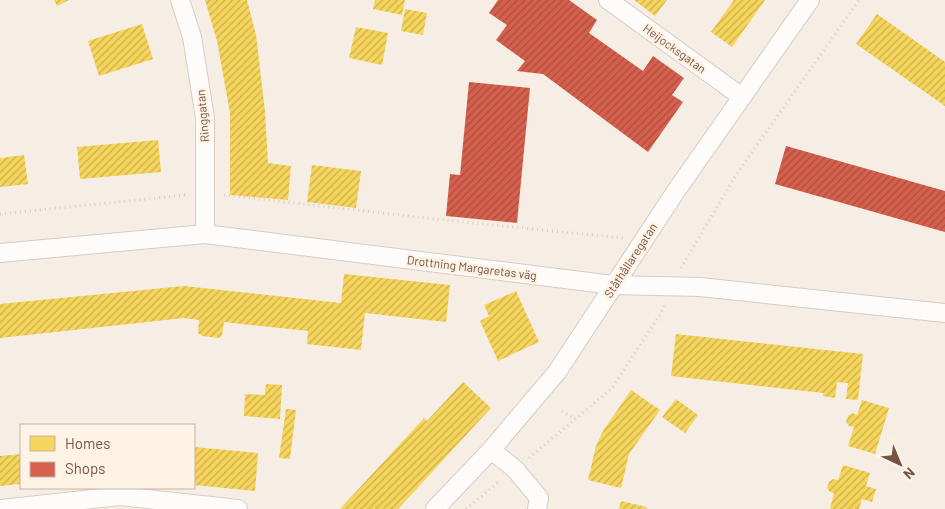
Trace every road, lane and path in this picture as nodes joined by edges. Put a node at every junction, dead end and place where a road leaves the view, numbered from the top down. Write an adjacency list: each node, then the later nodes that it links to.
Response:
1 (180, 0): 5 (street, Ringgatan)
2 (608, 0): 4 (street, Heijocksgatan)
3 (810, 0): 4 (street, Ståthållaregatan)
4 (742, 97): 8 (street, Ståthållaregatan)
5 (206, 193): 6 (path); 7 (street, Ringgatan); 8 (path)
6 (0, 214)
7 (205, 234): 9 (street, Drottning Margaretas väg); 10 (street, Drottning Margaretas väg)
8 (640, 246): 10 (street, Ståthållaregatan)
9 (0, 253)
10 (614, 285): 11 (street, Drottning Margaretas väg); 14 (street, Ståthållaregatan)
11 (945, 313)
12 (562, 411): 13 (path)
13 (575, 419)
14 (491, 450): 17 (street, Ståthållaregatan); 18 (street)
15 (0, 509): 16 (street)
16 (238, 509)
17 (435, 509)
18 (537, 509)

